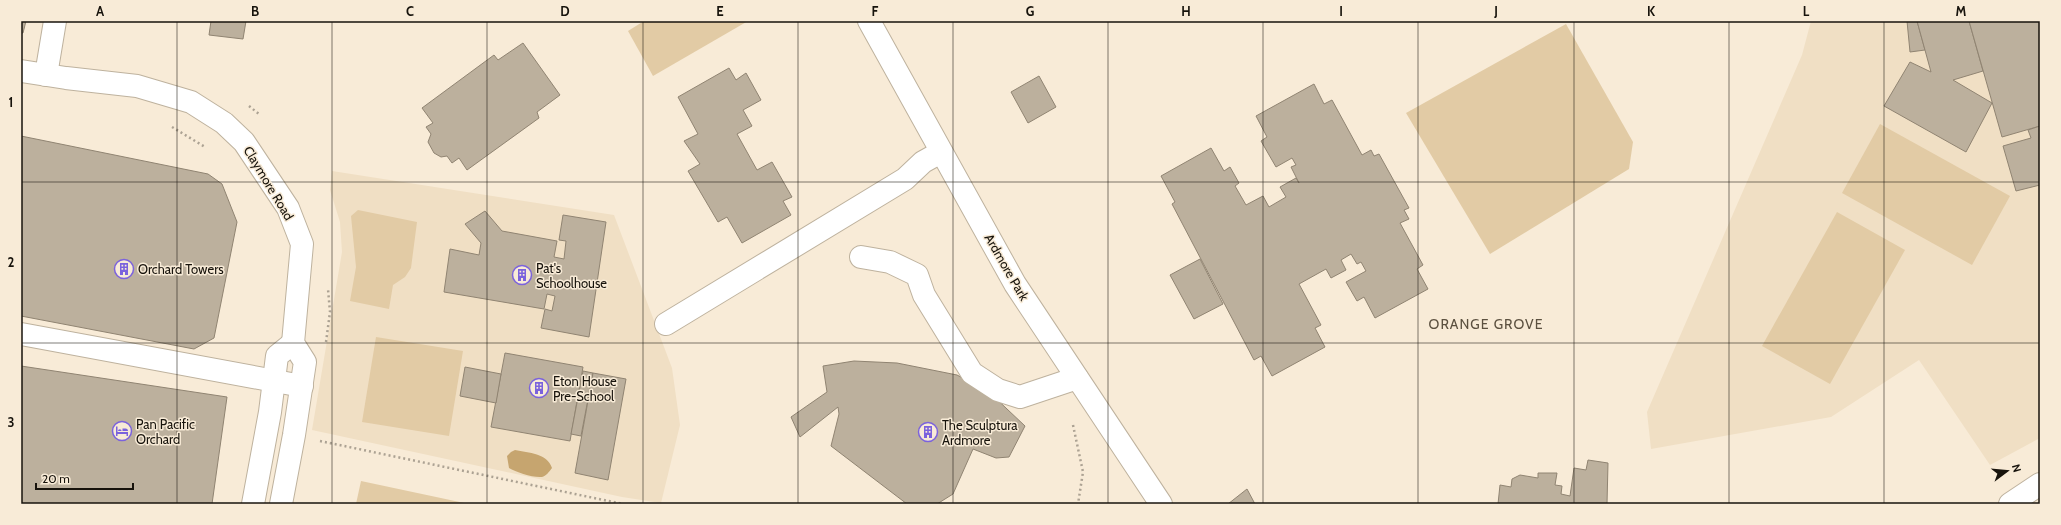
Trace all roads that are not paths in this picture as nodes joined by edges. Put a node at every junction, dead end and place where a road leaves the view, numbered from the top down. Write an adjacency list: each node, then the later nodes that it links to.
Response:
1 (55, 21): 4 (street)
2 (869, 21): 5 (street, Ardmore Park)
3 (21, 71): 4 (street, Claymore Road)
4 (46, 75): 9 (street, Claymore Road)
5 (940, 152): 7 (street); 10 (street, Ardmore Park)
6 (861, 257): 10 (street)
7 (666, 324)
8 (21, 334): 11 (street)
9 (293, 343): 11 (street); 12 (street)
10 (1077, 378): 16 (street, Ardmore Park)
11 (274, 381): 12 (street); 14 (street)
12 (302, 386): 15 (street)
13 (2040, 484): 17 (street)
14 (253, 504)
15 (281, 504)
16 (1161, 504)
17 (2010, 504)

